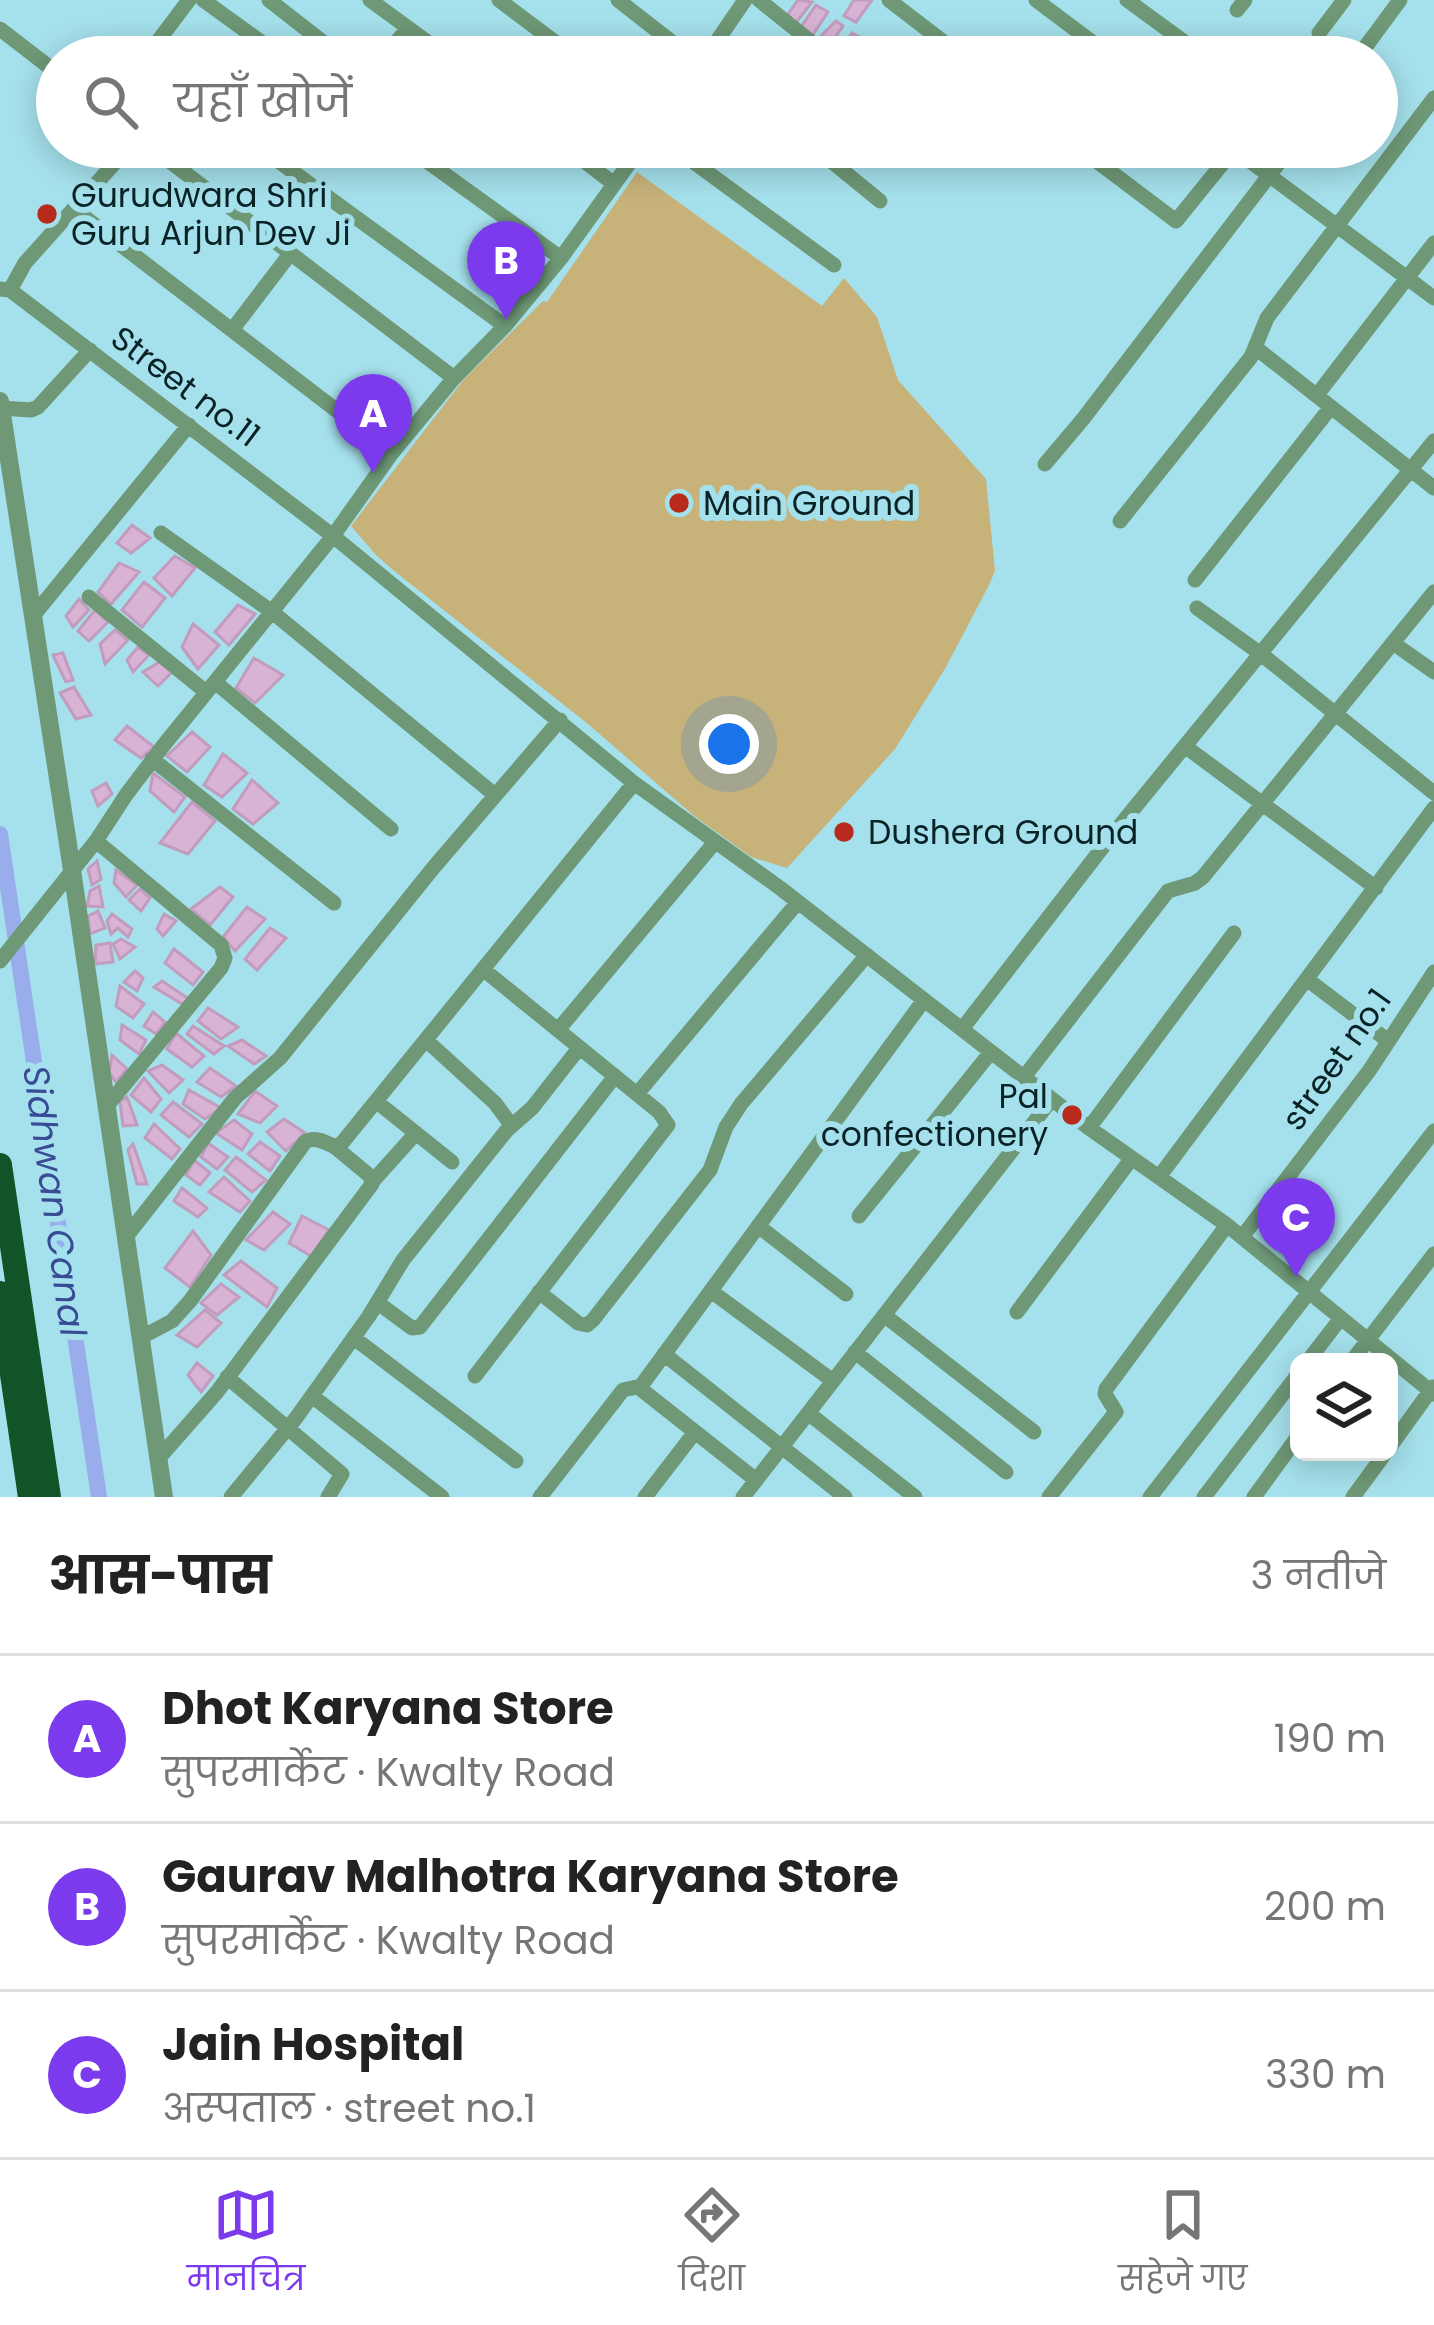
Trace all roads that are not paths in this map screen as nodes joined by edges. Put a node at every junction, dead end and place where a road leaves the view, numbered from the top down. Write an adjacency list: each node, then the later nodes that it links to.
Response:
1 (189, 0): 17 (street)
2 (203, 0): 18 (street)
3 (269, 0): 19 (street)
4 (370, 0): 14 (street)
5 (499, 0): 22 (street)
6 (618, 0): 23 (street)
7 (745, 0): 24 (street)
8 (759, 0): 25 (street)
9 (890, 0): 26 (street)
10 (1127, 0): 28 (street)
11 (1344, 0): 16 (street)
12 (1400, 0): 29 (street)
13 (1042, 2): 27 (street)
14 (408, 28): 20 (street); 21 (street)
15 (0, 29): 30 (street)
16 (1319, 33)
17 (159, 36)
18 (253, 36)
19 (315, 36)
20 (401, 36)
21 (419, 36)
22 (547, 36)
23 (664, 36)
24 (720, 36)
25 (804, 36)
26 (936, 36)
27 (1085, 36)
28 (1176, 36)
29 (1373, 36)
30 (36, 57)
31 (1434, 98): 32 (street)
32 (1398, 146)
33 (110, 168): 49 (street)
34 (178, 168): 52 (street)
35 (288, 168): 58 (street)
36 (436, 168): 53 (street)
37 (593, 168): 47 (street)
38 (626, 168): 47 (street)
39 (702, 168): 54 (street)
40 (840, 168): 48 (street)
41 (1105, 168): 42 (street)
42 (1218, 168)
43 (1258, 168): 46 (street)
44 (1276, 168): 46 (street)
45 (1382, 168): 50 (street)
46 (1269, 177): 50 (street); 69 (street)
47 (614, 184): 53 (street)
48 (880, 201)
49 (74, 209): 56 (street); 59 (street)
50 (1338, 227): 55 (street); 60 (street)
51 (1434, 243): 55 (street)
52 (290, 254): 59 (street); 62 (street)
53 (561, 258): 58 (street)
54 (834, 265)
55 (1408, 277): 57 (street); 63 (street)
56 (3, 286): 61 (street, Street no.11)
57 (1434, 298)
58 (505, 326): 62 (street)
59 (232, 330): 68 (street)
60 (1256, 348): 63 (street); 72 (street)
61 (90, 350): 64 (street); 66 (street, Street no.11)
62 (454, 378): 68 (street)
63 (1317, 395): 65 (street)
64 (1, 405): 80 (street)
65 (1331, 406): 70 (street); 75 (street)
66 (189, 425): 74 (street, Street no.11); 80 (street)
67 (1434, 441): 70 (street)
68 (392, 453): 74 (street)
69 (1045, 464)
70 (1410, 468): 71 (street); 82 (street)
71 (1434, 488)
72 (1120, 521)
73 (161, 532): 79 (street)
74 (333, 536): 79 (street); 86 (street, Street no.11)
75 (1195, 580)
76 (1434, 592): 81 (street)
77 (89, 597): 84 (street)
78 (1197, 608): 82 (street)
79 (271, 611): 84 (street); 91 (street)
80 (33, 616): 97 (street)
81 (1393, 643): 83 (street); 85 (street)
82 (1262, 654): 85 (street); 87 (street)
83 (1434, 672)
84 (211, 687): 88 (street); 94 (street)
85 (1336, 714): 90 (street); 92 (street)
86 (560, 720): 89 (street, Street no.11); 91 (street)
87 (1186, 747): 92 (street); 108 (street)
88 (152, 759): 95 (street); 100 (street)
89 (634, 783): 96 (street, Street no.11); 104 (street)
90 (1434, 793)
91 (495, 795): 134 (street)
92 (1263, 806): 98 (street); 115 (street)
93 (1434, 808): 98 (street)
94 (391, 829)
95 (96, 842): 97 (street); 119 (street)
96 (716, 842): 99 (street, Street no.11); 109 (street)
97 (66, 878): 103 (street); 119 (street)
98 (1376, 888): 106 (street)
99 (798, 902): 102 (street, Street no.11); 116 (street)
100 (334, 903)
101 (1234, 933): 121 (street)
102 (867, 955): 107 (street, Street no.11); 137 (street)
103 (0, 962)
104 (484, 970): 109 (street); 111 (street)
105 (1434, 972): 110 (street, street no.1)
106 (1308, 980): 110 (street); 128 (street)
107 (924, 1000): 108 (street, Street no.11); 132 (street)
108 (962, 1029): 113 (street, Street no.11)
109 (558, 1030): 112 (street)
110 (1387, 1040): 133 (street, street no.1)
111 (427, 1041): 118 (street); 120 (street)
112 (579, 1048): 114 (street); 120 (street)
113 (991, 1052): 115 (street, Street no.11); 130 (street)
114 (615, 1076): 116 (street); 141 (street)
115 (1024, 1077): 117 (street, Street no.11)
116 (637, 1094): 137 (street)
117 (1052, 1099): 121 (street, Street no.11); 143 (street)
118 (377, 1102): 123 (street); 124 (street)
119 (106, 1107): 134 (street)
120 (512, 1126): 141 (street)
121 (1089, 1128): 125 (street, Street no.11)
122 (1434, 1131): 138 (street)
123 (416, 1133): 126 (street); 129 (street)
124 (335, 1147): 129 (street); 145 (street)
125 (1132, 1158): 128 (street, Street no.11); 142 (street)
126 (452, 1162)
127 (0, 1165): 172 (highway)
128 (1159, 1177): 131 (street, Street no.11)
129 (373, 1181): 153 (street)
130 (859, 1216)
131 (1227, 1225): 133 (street, Street no.11); 182 (street)
132 (758, 1226): 136 (street); 140 (street)
133 (1242, 1237): 138 (street, Street no.11)
134 (125, 1238): 145 (street)
135 (1434, 1254): 147 (street)
136 (711, 1291): 151 (street); 154 (street)
137 (539, 1292): 152 (street)
138 (1307, 1292): 144 (street, Street no.11); 183 (street)
139 (0, 1293): 171 (highway)
140 (845, 1294)
141 (378, 1303): 146 (street)
142 (1017, 1312)
143 (884, 1315): 148 (street); 162 (street)
144 (1341, 1318): 147 (street, Street no.11); 149 (street)
145 (140, 1338): 166 (street)
146 (354, 1338): 158 (street); 167 (street)
147 (1367, 1339): 150 (street); 157 (street, Street no.11)
148 (855, 1352): 154 (street); 169 (street)
149 (1314, 1353)
150 (1357, 1353)
151 (664, 1354): 156 (street); 164 (street)
152 (475, 1376)
153 (227, 1377): 160 (street); 166 (street)
154 (833, 1381): 159 (street)
155 (1290, 1385): 184 (street)
156 (641, 1386): 161 (street); 177 (street)
157 (1433, 1390): 163 (street)
158 (313, 1396): 160 (street); 176 (street)
159 (808, 1413): 164 (street); 181 (street)
160 (288, 1428): 174 (street); 175 (street)
161 (695, 1432): 170 (street); 178 (street)
162 (1034, 1432)
163 (1398, 1437)
164 (782, 1446): 170 (street); 180 (street)
165 (1290, 1448): 185 (street)
166 (158, 1459): 173 (street)
167 (516, 1461)
168 (1380, 1461): 186 (street)
169 (1006, 1472)
170 (755, 1480): 179 (street)
171 (30, 1497)
172 (49, 1497)
173 (164, 1497)
174 (231, 1497)
175 (328, 1497)
176 (442, 1497)
177 (540, 1497)
178 (645, 1497)
179 (742, 1497)
180 (844, 1497)
181 (915, 1497)
182 (1049, 1497)
183 (1150, 1497)
184 (1204, 1497)
185 (1255, 1497)
186 (1353, 1497)

